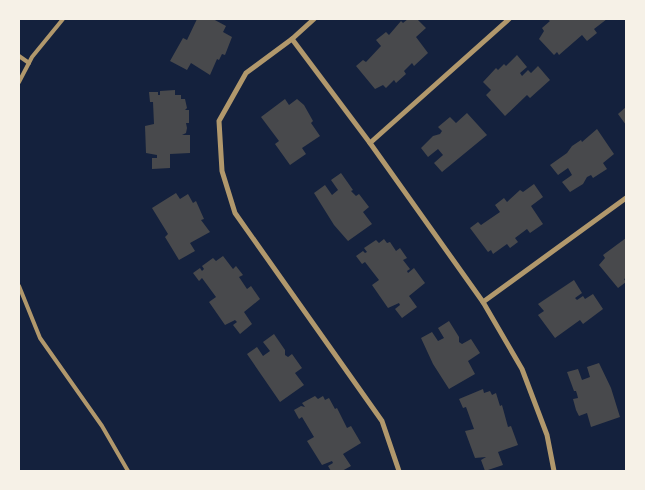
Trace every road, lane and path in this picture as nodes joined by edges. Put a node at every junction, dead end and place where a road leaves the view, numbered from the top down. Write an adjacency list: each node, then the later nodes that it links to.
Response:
1 (63, 19): 6 (lane)
2 (314, 19): 4 (street)
3 (509, 19): 8 (street)
4 (292, 39): 8 (street); 13 (street)
5 (19, 56): 6 (lane)
6 (29, 63): 7 (lane)
7 (19, 82)
8 (370, 143): 11 (street)
9 (626, 198): 11 (street)
10 (19, 286): 12 (lane)
11 (483, 302): 14 (street)
12 (128, 471)
13 (399, 471)
14 (554, 471)

